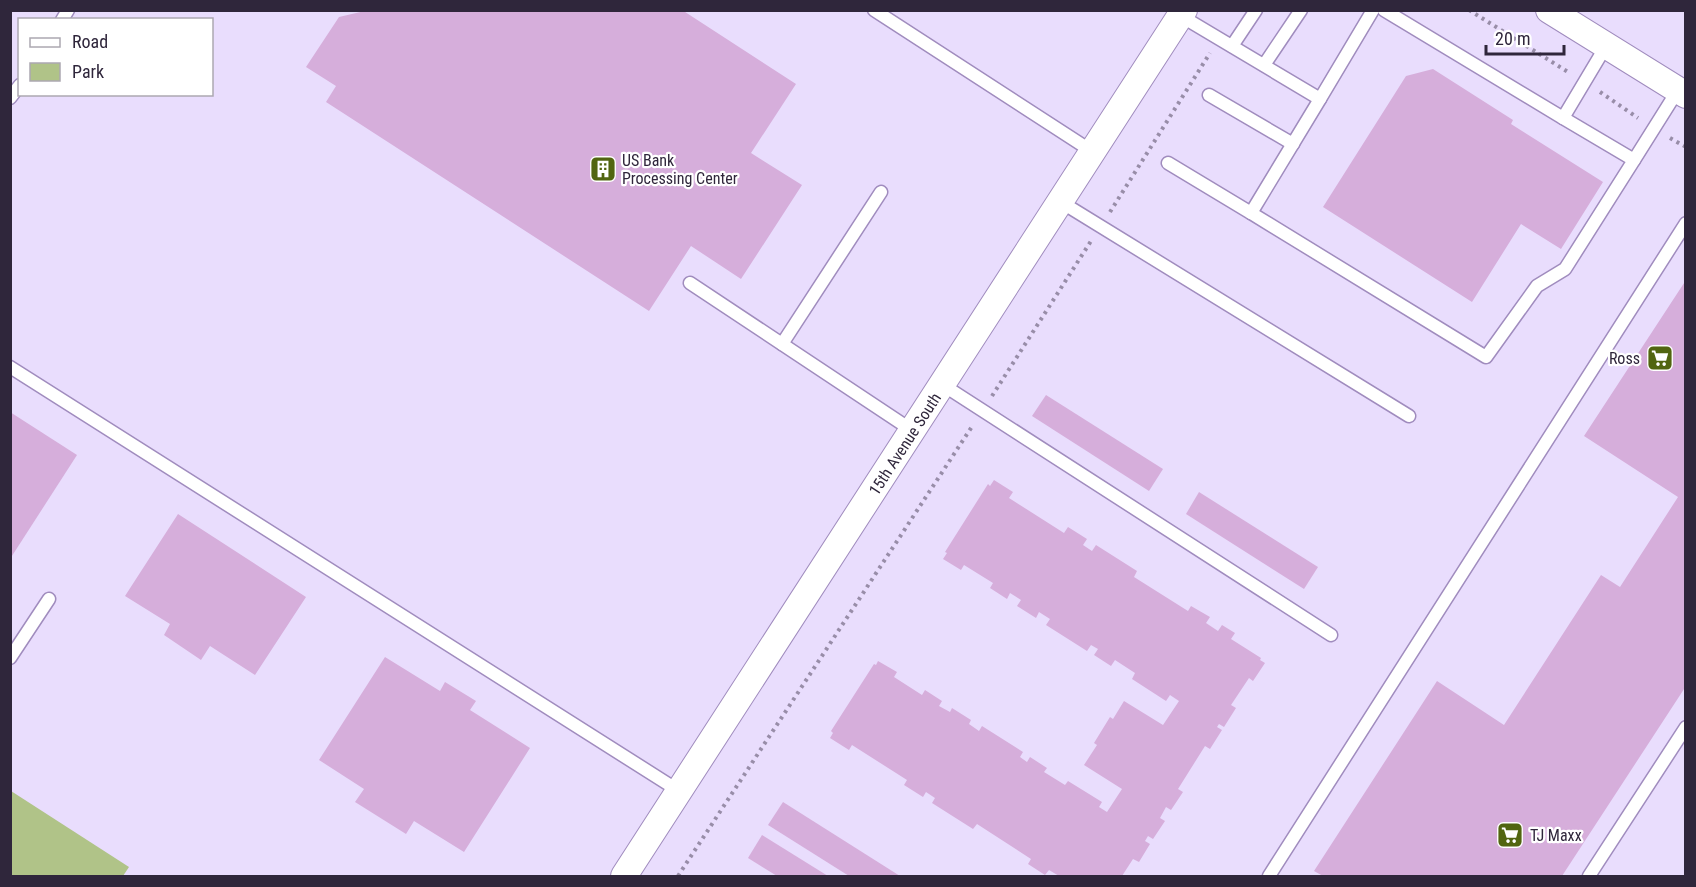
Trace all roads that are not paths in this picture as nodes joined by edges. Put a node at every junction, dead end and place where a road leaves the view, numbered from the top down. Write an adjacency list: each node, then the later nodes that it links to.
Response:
1 (874, 10): 16 (lane)
2 (1256, 10): 8 (lane)
3 (1301, 10): 10 (lane)
4 (1373, 10): 13 (lane)
5 (1384, 10): 14 (lane)
6 (1183, 13): 8 (lane); 16 (street, 15th Avenue South)
7 (1565, 14): 9 (street)
8 (1232, 46): 10 (lane)
9 (1606, 46): 11 (street); 14 (lane)
10 (1264, 65): 13 (lane)
11 (1682, 93): 17 (lane)
12 (1209, 95): 15 (lane)
13 (1320, 99): 15 (lane)
14 (1563, 118): 17 (lane)
15 (1293, 144): 21 (lane)
16 (1093, 152): 20 (street, 15th Avenue South)
17 (1634, 160): 21 (lane)
18 (1168, 163): 21 (lane)
19 (881, 192): 24 (lane)
20 (1061, 202): 26 (street, 15th Avenue South); 27 (lane)
21 (1251, 213)
22 (1686, 223): 35 (lane)
23 (690, 283): 24 (lane)
24 (782, 344): 28 (lane)
25 (10, 367): 33 (lane)
26 (943, 385): 28 (street, 15th Avenue South); 30 (lane)
27 (1409, 416)
28 (913, 431): 33 (street, 15th Avenue South)
29 (49, 599): 31 (lane)
30 (1331, 635)
31 (10, 658)
32 (1686, 727): 36 (lane)
33 (679, 790): 34 (street, 15th Avenue South)
34 (624, 876)
35 (1269, 876)
36 (1589, 876)

